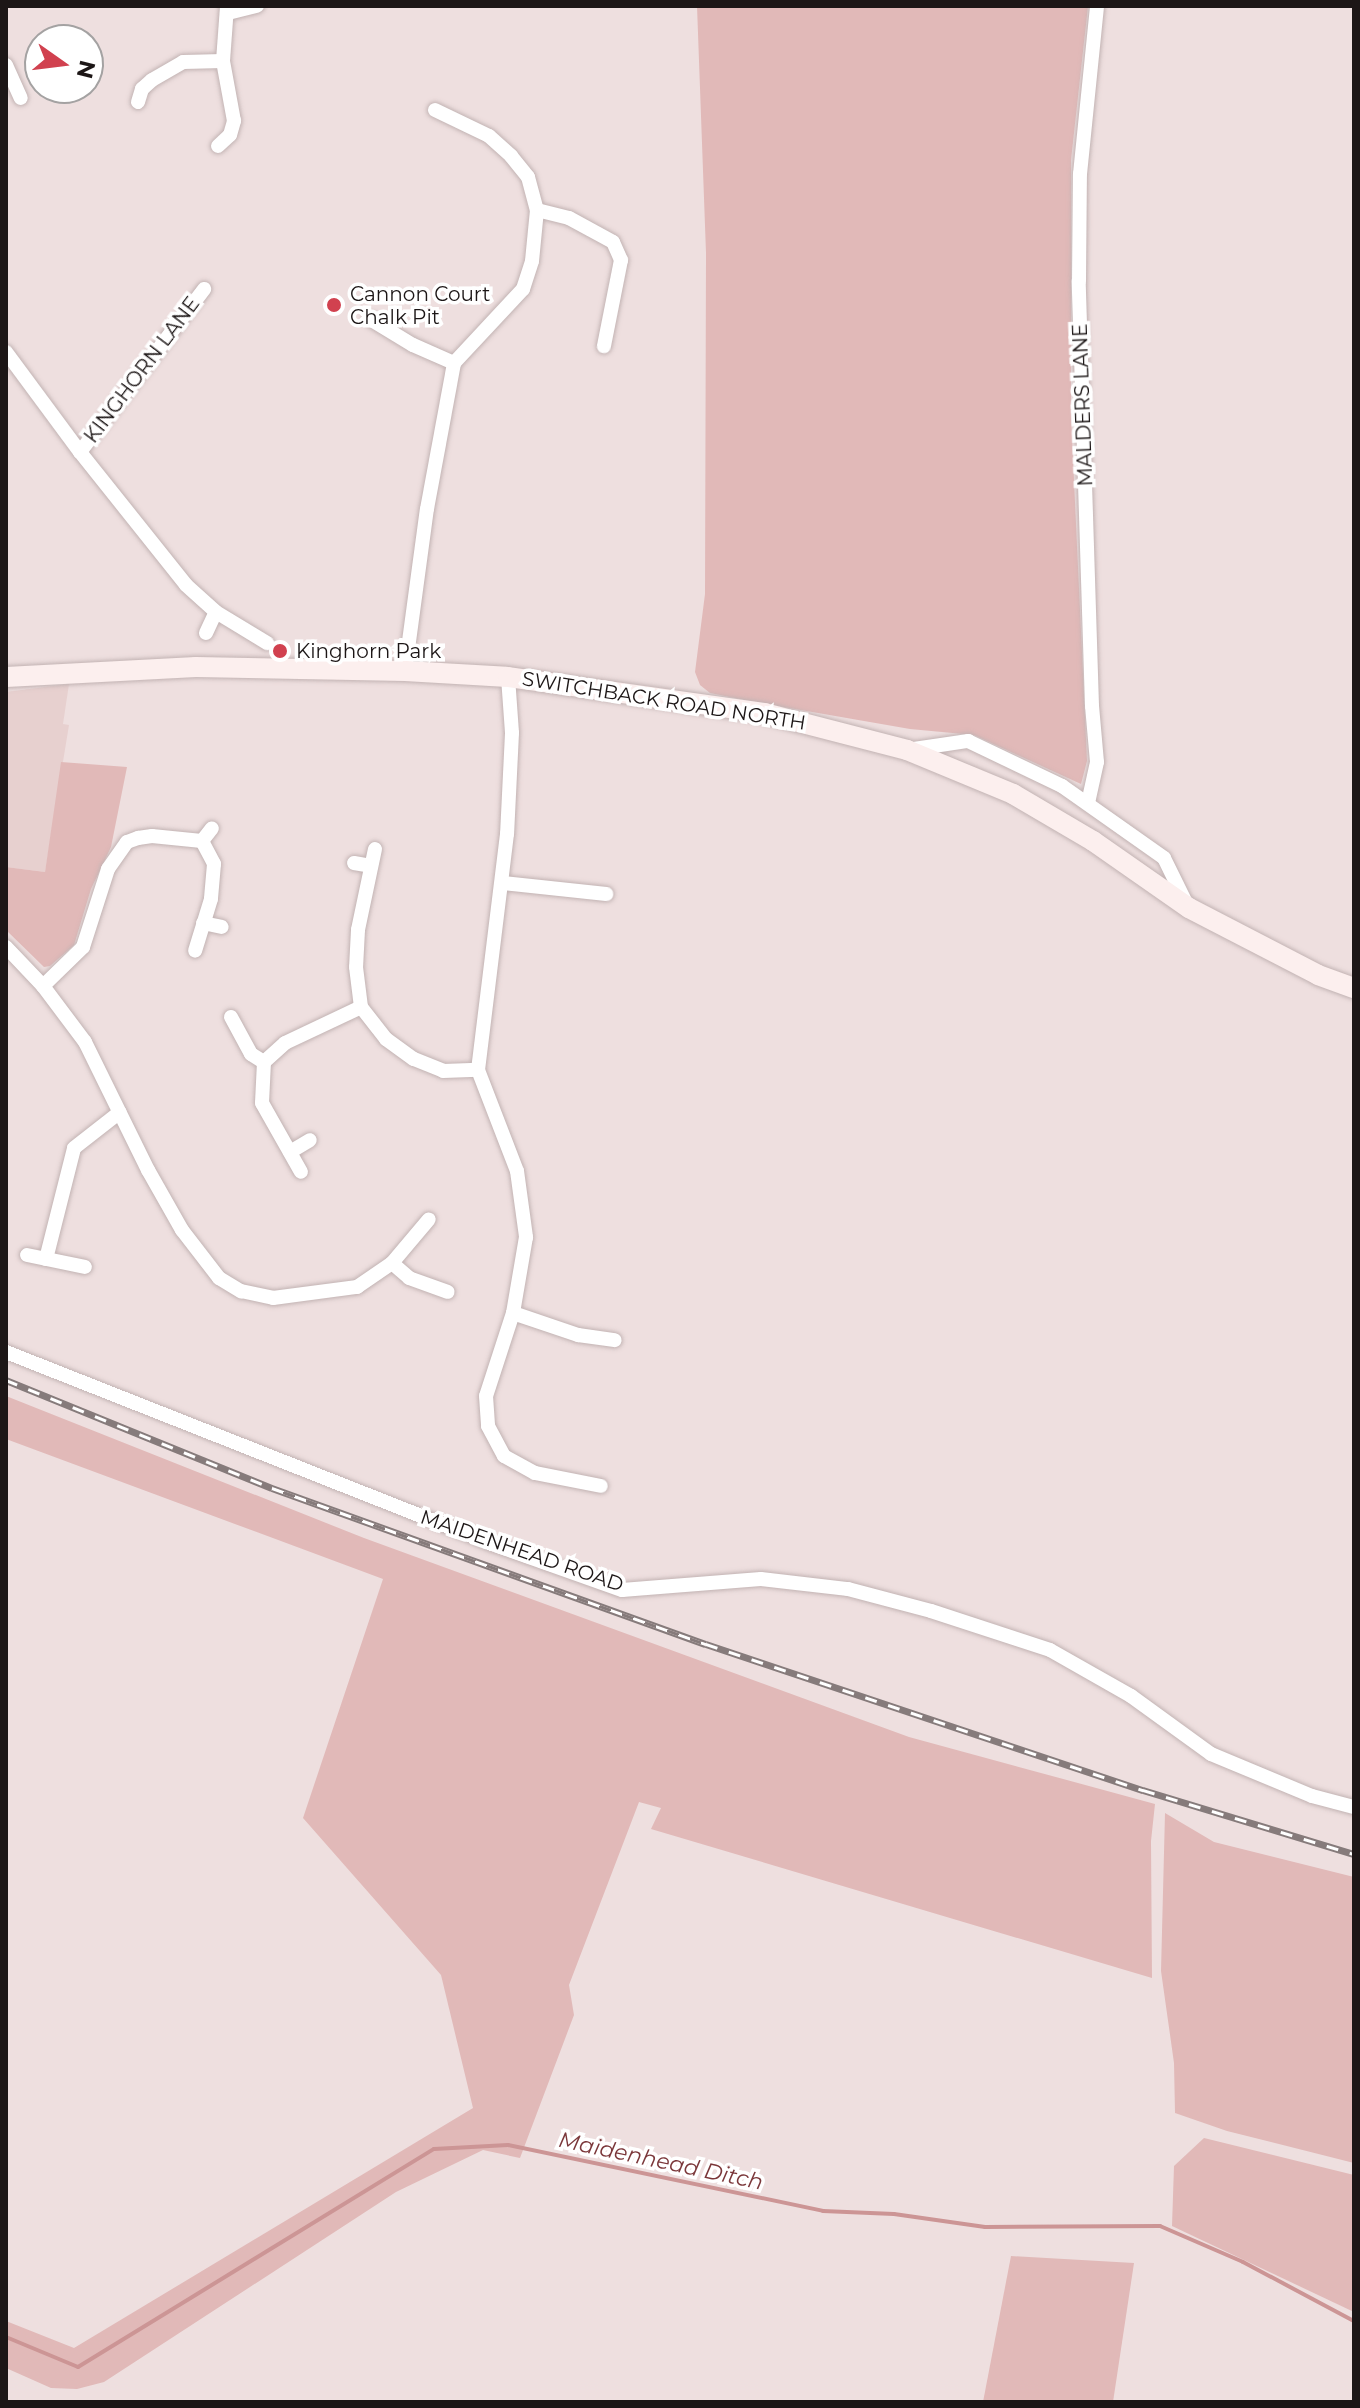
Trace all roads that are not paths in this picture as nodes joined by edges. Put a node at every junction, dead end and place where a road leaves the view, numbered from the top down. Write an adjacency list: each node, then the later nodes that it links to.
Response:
1 (257, 6): 3 (street)
2 (1097, 6): 24 (street, MALDERS LANE)
3 (228, 10): 4 (street)
4 (223, 61): 7 (street); 9 (street)
5 (6, 65): 6 (street)
6 (21, 98)
7 (138, 102)
8 (435, 110): 10 (street)
9 (218, 146)
10 (537, 210): 13 (street); 15 (street)
11 (204, 289): 16 (street, KINGHORN LANE)
12 (370, 319): 15 (street)
13 (604, 346)
14 (6, 352): 16 (street)
15 (454, 363): 20 (street)
16 (80, 452): 17 (street)
17 (216, 612): 18 (street); 19 (street)
18 (206, 633)
19 (267, 643)
20 (405, 671): 21 (main road, SWITCHBACK ROAD NORTH); 22 (main road, SWITCHBACK ROAD NORTH)
21 (6, 677)
22 (508, 677): 23 (main road, SWITCHBACK ROAD NORTH); 30 (street)
23 (907, 750): 24 (street); 32 (main road, SWITCHBACK ROAD NORTH)
24 (1088, 803): 32 (street)
25 (212, 828): 26 (street)
26 (202, 841): 33 (street); 37 (street)
27 (375, 849): 29 (street)
28 (354, 863): 29 (street)
29 (371, 866): 39 (street)
30 (503, 883): 31 (street); 42 (street)
31 (606, 894)
32 (1189, 908): 38 (main road, SWITCHBACK ROAD NORTH)
33 (203, 923): 34 (street); 36 (street)
34 (222, 927)
35 (6, 947): 37 (street)
36 (195, 951)
37 (43, 986): 43 (street)
38 (1354, 988)
39 (361, 1007): 41 (street); 42 (street)
40 (231, 1017): 41 (street)
41 (264, 1062): 45 (street)
42 (478, 1070): 53 (street)
43 (120, 1112): 49 (street); 50 (street)
44 (310, 1140): 45 (street)
45 (290, 1152): 46 (street)
46 (301, 1172)
47 (429, 1219): 50 (street)
48 (27, 1255): 49 (street)
49 (46, 1259): 51 (street)
50 (392, 1263): 52 (street)
51 (85, 1267)
52 (448, 1292)
53 (513, 1313): 54 (street); 56 (street)
54 (615, 1340)
55 (6, 1352): 57 (street, MAIDENHEAD ROAD)
56 (601, 1486)
57 (1354, 1807)

